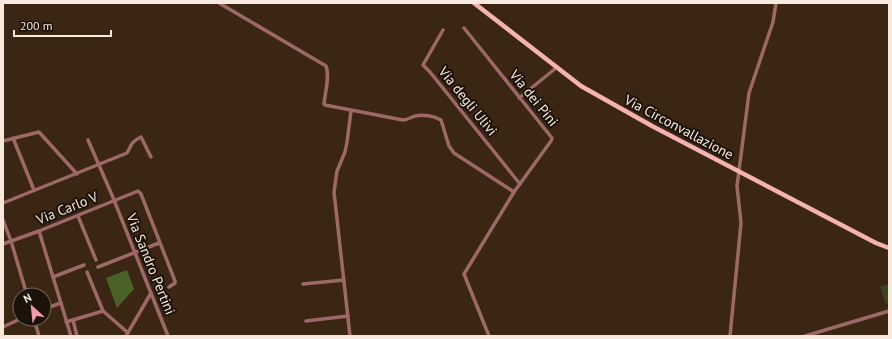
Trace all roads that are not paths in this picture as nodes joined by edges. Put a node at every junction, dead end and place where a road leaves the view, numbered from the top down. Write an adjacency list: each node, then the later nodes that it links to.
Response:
1 (219, 3): 8 (street)
2 (474, 3): 6 (main road, Via Circonvallazione)
3 (776, 3): 14 (street)
4 (464, 28): 7 (street, Via dei Pini)
5 (443, 30): 16 (street, Via degli Ulivi)
6 (556, 68): 7 (street); 14 (main road, Via Circonvallazione)
7 (519, 98): 16 (street, Via dei Pini)
8 (352, 110): 18 (street); 34 (street)
9 (13, 138): 11 (street); 15 (street); 17 (street)
10 (88, 140): 13 (street, Via Sandro Pertini)
11 (3, 141)
12 (151, 157): 13 (street)
13 (99, 165): 15 (street); 19 (street, Via Sandro Pertini)
14 (739, 171): 27 (main road, Via Circonvallazione); 54 (street)
15 (77, 174): 17 (street)
16 (520, 184): 18 (street)
17 (34, 190): 20 (street)
18 (514, 192): 53 (street)
19 (114, 201): 21 (street, Via Carlo V); 25 (street, Via Carlo V); 28 (street, Via Sandro Pertini)
20 (3, 203)
21 (78, 216): 23 (street, Via Carlo V); 29 (street)
22 (3, 220): 24 (street)
23 (39, 231): 24 (street, Via Carlo V); 33 (street)
24 (11, 241): 26 (street, Via Carlo V); 36 (street)
25 (159, 243): 28 (street); 37 (street)
26 (3, 244)
27 (889, 248)
28 (135, 254): 31 (street); 38 (street, Via Sandro Pertini)
29 (96, 260)
30 (84, 265): 33 (street)
31 (98, 267)
32 (87, 272): 42 (street)
33 (53, 277): 39 (street)
34 (344, 280): 35 (street); 43 (street)
35 (303, 284)
36 (25, 287)
37 (169, 287)
38 (151, 293): 48 (street); 51 (street, Via Sandro Pertini)
39 (61, 304): 40 (street); 46 (street)
40 (52, 307)
41 (889, 311): 47 (street)
42 (103, 312): 44 (street); 48 (street)
43 (348, 316): 45 (street); 52 (street)
44 (73, 320): 46 (street); 50 (street)
45 (306, 321)
46 (66, 322): 49 (street)
47 (824, 330): 55 (street); 56 (street)
48 (127, 334)
49 (71, 336)
50 (77, 336)
51 (168, 336)
52 (350, 336)
53 (489, 336)
54 (730, 336)
55 (805, 336)
56 (822, 336)

